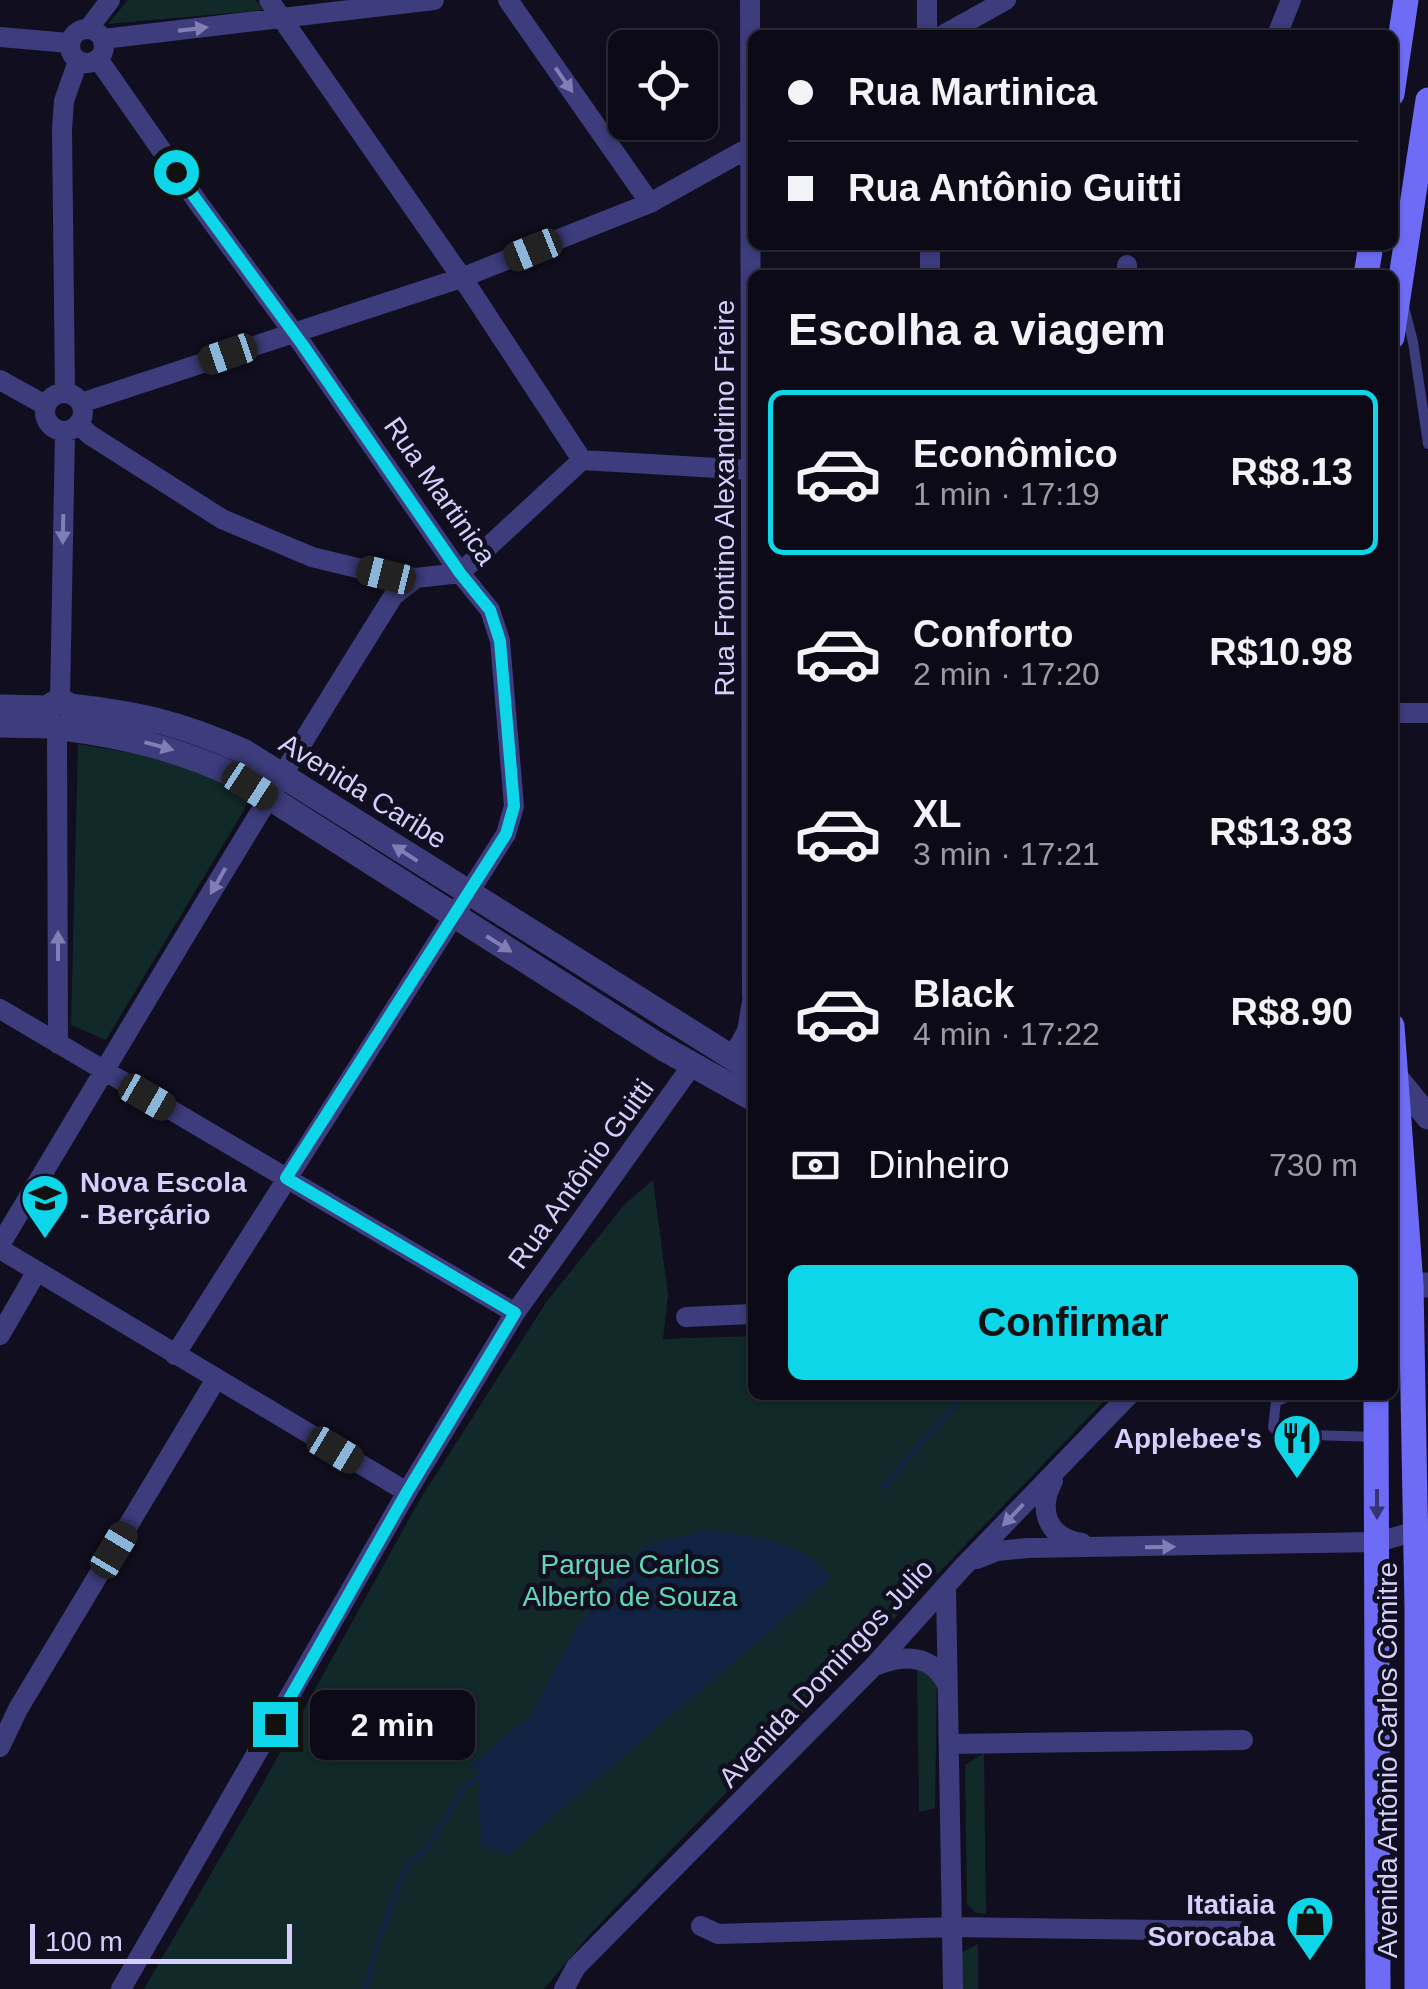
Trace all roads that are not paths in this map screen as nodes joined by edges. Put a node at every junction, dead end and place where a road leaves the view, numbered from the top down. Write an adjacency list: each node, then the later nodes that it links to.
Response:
1 (110, 0): 16 (street)
2 (269, 0): 10 (street)
3 (434, 0): 10 (street)
4 (508, 0): 20 (street, one-way to 20)
5 (750, 0): 11 (street, Rua Frontino Alexandrino Freire)
6 (927, 0): 12 (street)
7 (1006, 0): 13 (street)
8 (1292, 0): 14 (street)
9 (1406, 0): 17 (main road)
10 (282, 19): 16 (street, one-way to 10); 21 (street)
11 (750, 30)
12 (927, 30)
13 (952, 30)
14 (1279, 30)
15 (0, 36): 16 (street)
16 (87, 46): 23 (street, Rua Martinica); 26 (street)
17 (1398, 54)
18 (1428, 100): 22 (main road)
19 (748, 149): 20 (street)
20 (650, 203): 21 (street)
21 (461, 278): 23 (street); 28 (street)
22 (1398, 292): 27 (lane)
23 (293, 332): 26 (street); 30 (street, Rua Martinica)
24 (0, 380): 25 (street)
25 (45, 406): 26 (street); 26 (street)
26 (72, 413): 31 (street); 35 (street, one-way to 35)
27 (1428, 444)
28 (582, 460): 29 (street); 30 (street)
29 (748, 470)
30 (460, 573): 31 (street); 39 (street, Rua Martinica)
31 (416, 578): 37 (street)
32 (0, 707): 35 (street, Avenida Caribe)
33 (1398, 713): 34 (street)
34 (1428, 713)
35 (59, 716): 36 (street, Avenida Caribe); 37 (street, Avenida Caribe); 38 (street, Avenida Caribe, one-way to 38); 43 (street, one-way to 35)
36 (0, 726)
37 (282, 774): 38 (street); 39 (street, Avenida Caribe, one-way to 37)
38 (268, 797): 40 (street, Avenida Caribe); 45 (street, one-way to 45)
39 (468, 893): 40 (street, Rua Martinica); 44 (street, Avenida Caribe)
40 (454, 916): 44 (street, Avenida Caribe, one-way to 44); 50 (street, Rua Martinica)
41 (0, 1009): 43 (street)
42 (748, 1024): 44 (street, Rua Frontino Alexandrino Freire)
43 (58, 1044): 45 (street)
44 (715, 1062): 47 (street, Avenida Caribe); 54 (street, Rua Antônio Guitti)
45 (106, 1073): 50 (street); 51 (street)
46 (1398, 1076): 49 (street)
47 (748, 1094)
48 (1398, 1112): 53 (main road, Avenida Antônio Carlos Cômitre)
49 (1428, 1118)
50 (286, 1178): 54 (street); 58 (street, Rua Martinica)
51 (0, 1247): 52 (street)
52 (37, 1271): 57 (street); 58 (street)
53 (1411, 1285): 66 (main road, Avenida Antônio Carlos Cômitre)
54 (515, 1313): 65 (street, Rua Antônio Guitti)
55 (748, 1314): 56 (street)
56 (686, 1317)
57 (0, 1334)
58 (175, 1355): 59 (street)
59 (216, 1379): 65 (street); 74 (street)
60 (1124, 1400): 64 (street, Avenida Domingos Julio)
61 (1280, 1400): 63 (lane)
62 (1376, 1400): 63 (main road, Avenida Antônio Carlos Cômitre)
63 (1376, 1437): 67 (main road, Avenida Antônio Carlos Cômitre, one-way to 67)
64 (1064, 1462): 68 (street); 69 (street, Avenida Domingos Julio, one-way to 69)
65 (407, 1492): 85 (street, Rua Antônio Guitti)
66 (1422, 1530): 67 (street, Avenida Antônio Carlos Cômitre); 71 (main road, Avenida Antônio Carlos Cômitre)
67 (1377, 1542): 68 (street, one-way to 67); 88 (main road, Avenida Antônio Carlos Cômitre)
68 (1121, 1548): 69 (street)
69 (962, 1568): 70 (street, Avenida Domingos Julio)
70 (946, 1589): 72 (street, Avenida Domingos Julio); 73 (street)
71 (1423, 1617): 75 (main road, Avenida Antônio Carlos Cômitre)
72 (873, 1667): 73 (street); 86 (street, Avenida Domingos Julio)
73 (947, 1685): 77 (street)
74 (9, 1704): 78 (street)
75 (1422, 1710): 79 (main road, Avenida Antônio Carlos Cômitre)
76 (1243, 1740): 77 (street)
77 (950, 1744): 81 (street)
78 (0, 1746)
79 (1422, 1771): 82 (main road, Avenida Antônio Carlos Cômitre)
80 (701, 1926): 81 (street)
81 (952, 1927): 83 (street); 87 (street)
82 (1422, 1928): 89 (main road, Avenida Antônio Carlos Cômitre)
83 (1239, 1932)
84 (1428, 1980): 89 (street)
85 (121, 1989)
86 (564, 1989)
87 (953, 1989)
88 (1378, 1989)
89 (1419, 1989)

